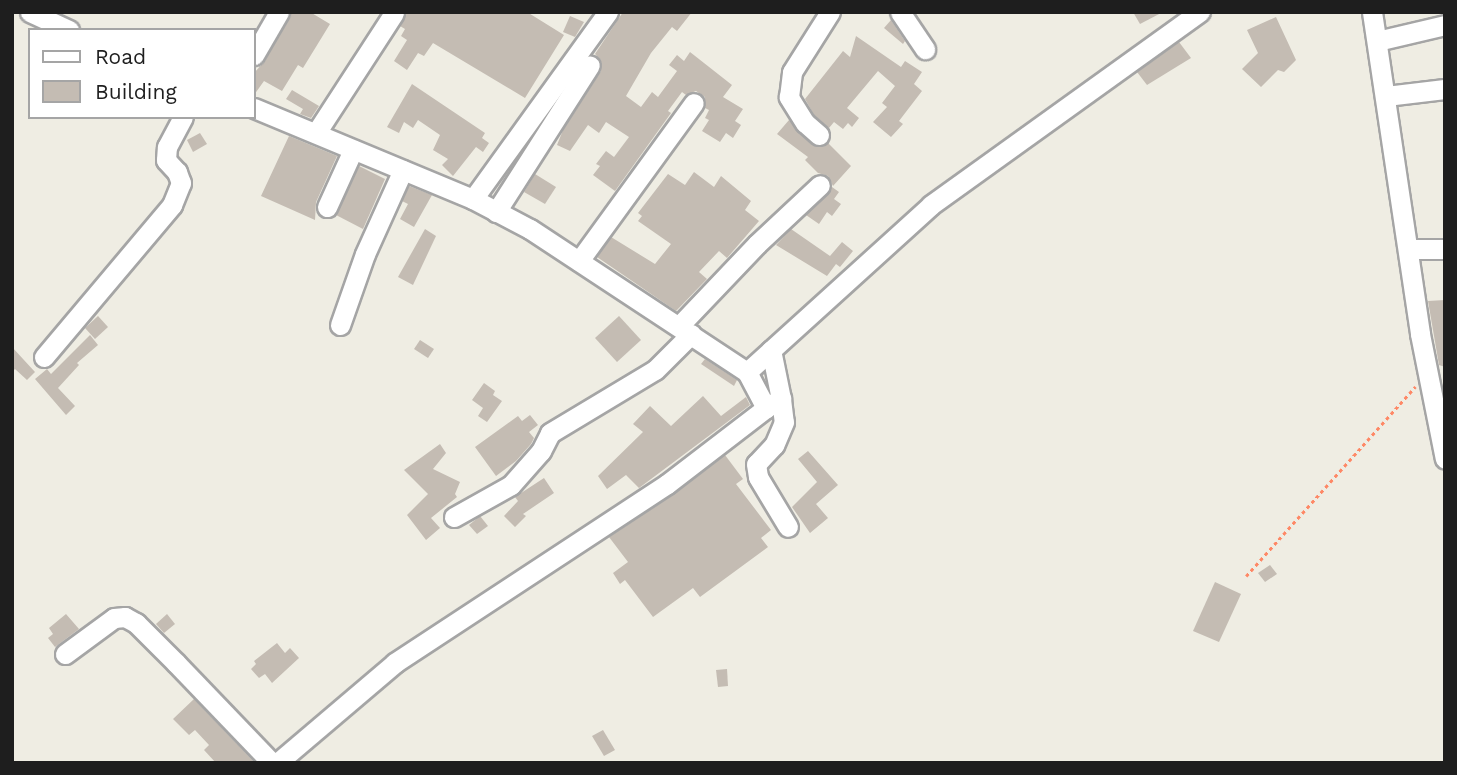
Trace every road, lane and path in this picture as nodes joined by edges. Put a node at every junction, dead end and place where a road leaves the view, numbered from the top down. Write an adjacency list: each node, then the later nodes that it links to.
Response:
1 (30, 12): 10 (street)
2 (279, 12): 13 (street)
3 (608, 12): 25 (street)
4 (830, 12): 21 (street)
5 (900, 12): 12 (street)
6 (1200, 12): 33 (street)
7 (1372, 12): 11 (street)
8 (394, 13): 20 (street)
9 (1445, 25): 11 (street)
10 (65, 28)
11 (1377, 41): 16 (street)
12 (925, 49)
13 (256, 52)
14 (590, 65): 27 (street)
15 (1445, 89): 16 (street)
16 (1386, 96): 28 (street)
17 (694, 103): 30 (street)
18 (256, 109): 20 (street)
19 (182, 119): 34 (street)
20 (316, 133): 22 (street)
21 (819, 135)
22 (353, 150): 23 (street); 26 (street)
23 (403, 170): 25 (street); 31 (street)
24 (820, 186): 32 (street)
25 (473, 199): 27 (street)
26 (327, 207)
27 (496, 212): 30 (street)
28 (1408, 249): 29 (street); 36 (street)
29 (1445, 249)
30 (579, 261): 32 (street)
31 (340, 325)
32 (685, 330): 35 (street); 39 (street)
33 (771, 351): 35 (street); 37 (street)
34 (44, 357)
35 (747, 372): 37 (street)
36 (1427, 374): 38 (street); 41 (path)
37 (773, 403): 40 (street); 43 (street)
38 (1445, 459)
39 (454, 517)
40 (788, 527)
41 (1246, 576)
42 (65, 654): 43 (street)
43 (274, 763)

